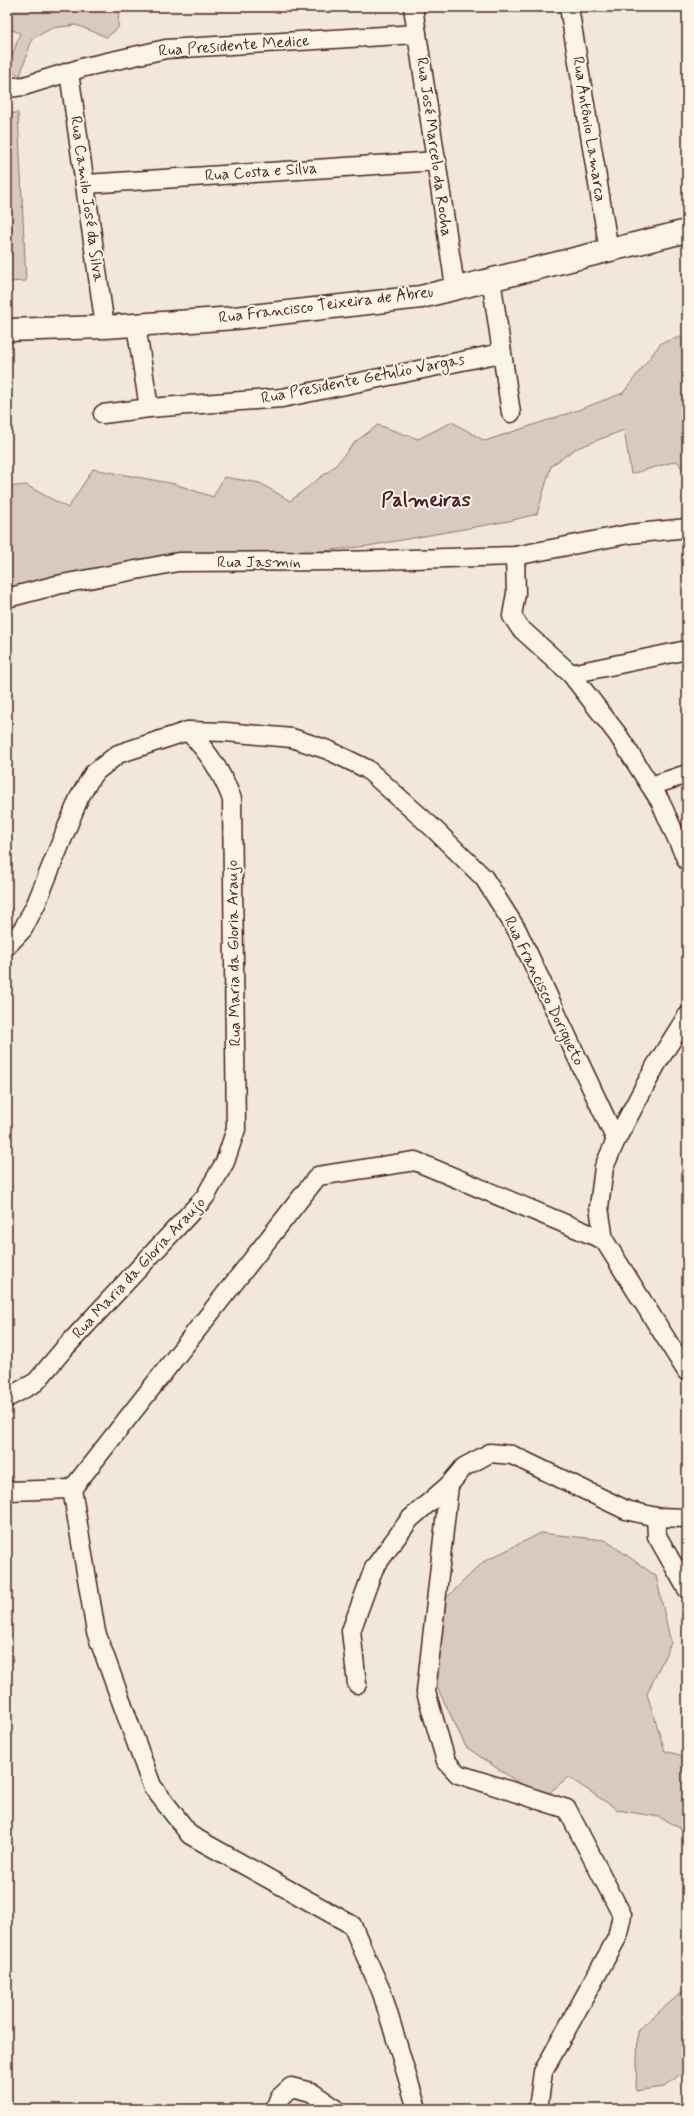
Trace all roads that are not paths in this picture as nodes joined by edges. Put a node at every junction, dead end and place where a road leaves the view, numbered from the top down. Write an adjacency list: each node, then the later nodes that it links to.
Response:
1 (413, 7): 3 (street, Rua José Marcelo da Rocha)
2 (569, 7): 9 (street, Rua Antônio Lamarca)
3 (418, 34): 4 (street, Rua Presidente Medice); 6 (street, Rua José Marcelo da Rocha)
4 (69, 72): 5 (street, Rua Presidente Medice); 7 (street, Rua Camilo José da Silva)
5 (7, 88)
6 (436, 161): 7 (street, Rua Costa e Silva); 11 (street, Rua José Marcelo da Rocha)
7 (86, 184): 13 (street, Rua Camilo José da Silva)
8 (687, 231): 9 (street, Rua Francisco Teixeira de Abreu)
9 (609, 251): 10 (street, Rua Francisco Teixeira de Abreu)
10 (491, 280): 11 (street, Rua Francisco Teixeira de Abreu); 15 (street)
11 (455, 287): 12 (street, Rua Francisco Teixeira de Abreu)
12 (136, 325): 13 (street, Rua Francisco Teixeira de Abreu); 16 (street)
13 (105, 327): 14 (street, Rua Francisco Teixeira de Abreu)
14 (7, 330)
15 (501, 353): 16 (street, Rua Presidente Getulio Vargas); 17 (street)
16 (149, 408): 18 (street, Rua Presidente Getulio Vargas)
17 (511, 413)
18 (103, 414)
19 (687, 528): 20 (street, Rua Jasmin)
20 (515, 556): 21 (street, Rua Jasmin); 23 (street)
21 (7, 598)
22 (687, 650): 23 (street)
23 (571, 674): 26 (street)
24 (188, 731): 28 (street); 30 (street, Rua Francisco Dorigueto); 34 (street, Rua Maria da Gloria Araujo)
25 (687, 774): 26 (street)
26 (651, 786): 27 (street)
27 (687, 861)
28 (7, 946)
29 (687, 1016): 30 (street)
30 (616, 1140): 31 (street)
31 (604, 1240): 32 (street); 36 (street)
32 (679, 1345): 33 (street)
33 (687, 1372)
34 (7, 1398)
35 (449, 1485): 38 (street); 41 (street); 45 (street)
36 (72, 1489): 37 (street); 44 (street)
37 (7, 1491)
38 (656, 1517): 39 (street); 40 (street)
39 (687, 1518)
40 (687, 1589)
41 (357, 1684)
42 (275, 2109): 43 (street)
43 (336, 2109)
44 (417, 2109)
45 (538, 2109)

